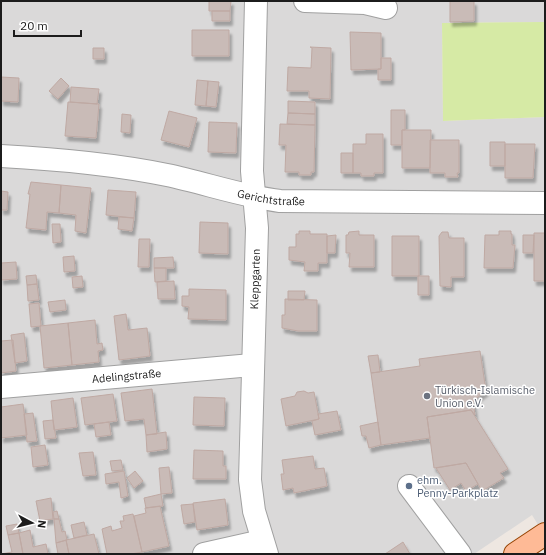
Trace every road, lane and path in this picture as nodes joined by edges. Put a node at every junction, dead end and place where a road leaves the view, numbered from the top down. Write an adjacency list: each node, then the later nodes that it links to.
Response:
1 (256, 1): 5 (street, Kleppgarten)
2 (305, 1): 3 (street)
3 (386, 8)
4 (1, 156): 5 (street, Gerichtstraße)
5 (256, 198): 6 (street, Gerichtstraße); 7 (street, Kleppgarten)
6 (545, 203)
7 (252, 365): 8 (street, Adelingstraße); 10 (street, Kleppgarten)
8 (1, 387)
9 (409, 486): 12 (street)
10 (265, 548): 11 (street)
11 (204, 554)
12 (460, 554)

